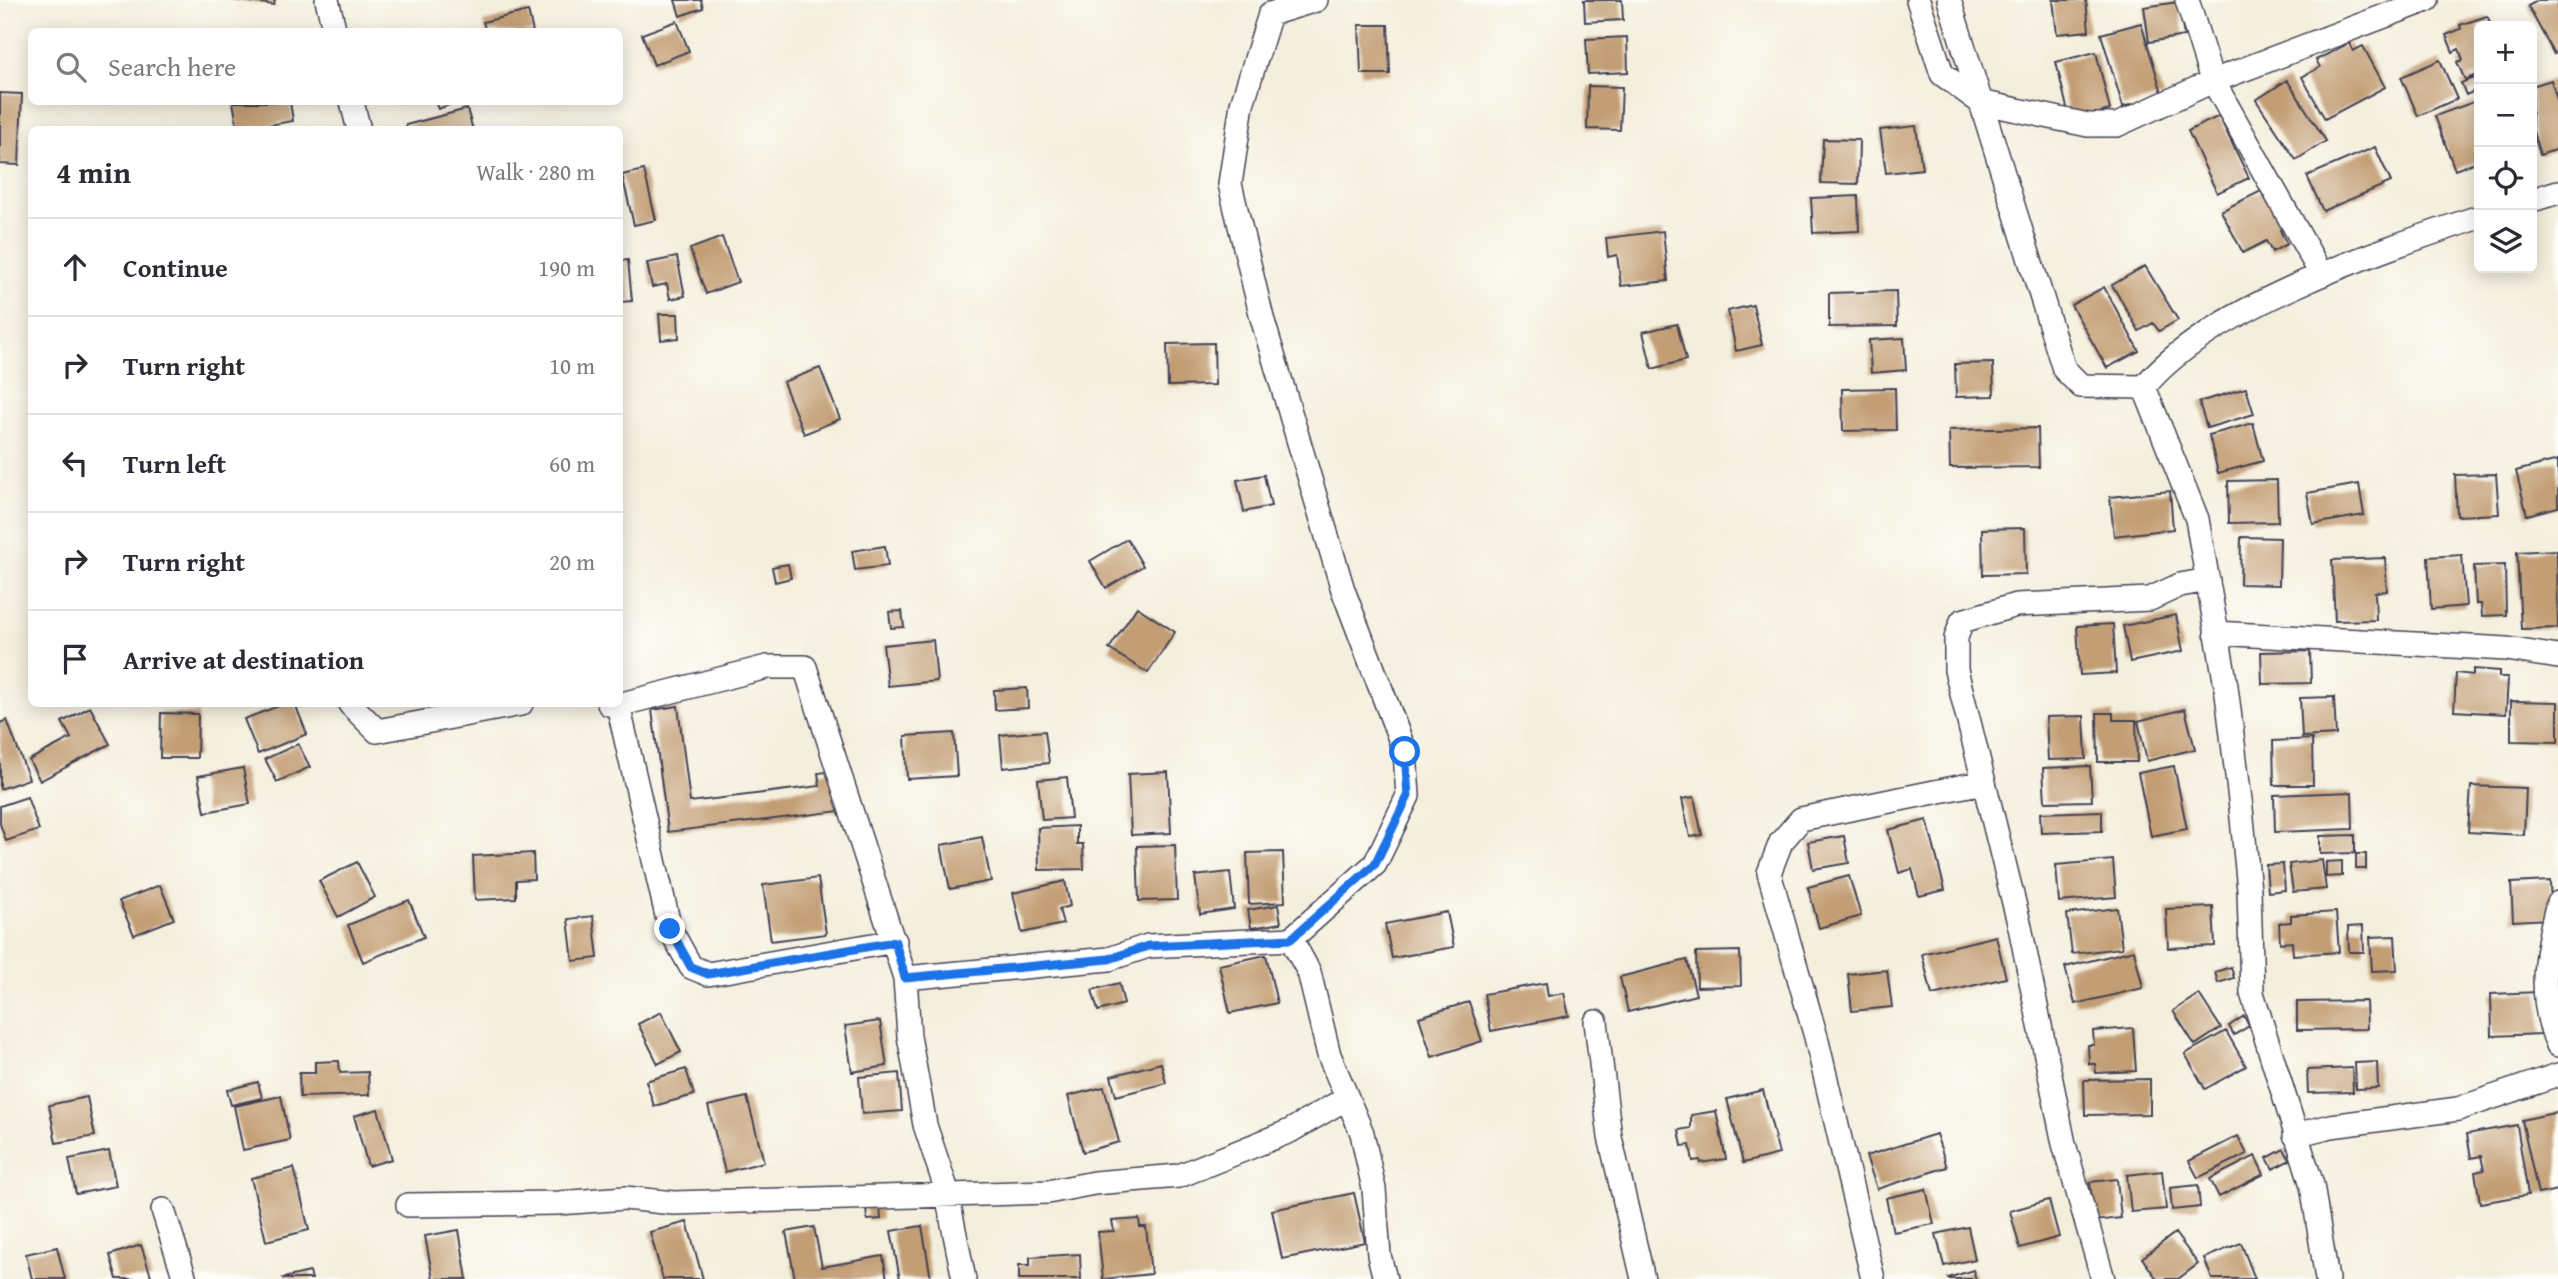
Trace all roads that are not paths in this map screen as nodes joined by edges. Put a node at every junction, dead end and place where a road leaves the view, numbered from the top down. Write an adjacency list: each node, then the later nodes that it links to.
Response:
1 (327, 0): 7 (street)
2 (1316, 0): 26 (street)
3 (1918, 0): 9 (street)
4 (1949, 0): 9 (street)
5 (2187, 0): 8 (street)
6 (2427, 0): 8 (street)
7 (334, 28)
8 (2213, 81): 9 (street); 15 (street)
9 (1980, 103): 16 (street)
10 (353, 105): 11 (street)
11 (358, 126)
12 (2558, 192): 13 (street)
13 (2537, 198)
14 (2474, 219): 15 (street)
15 (2321, 274): 16 (street)
16 (2144, 387): 17 (street)
17 (2208, 580): 18 (street); 24 (street)
18 (2216, 633): 19 (street); 33 (street)
19 (2558, 657)
20 (623, 702): 27 (street)
21 (353, 707): 22 (street)
22 (505, 707)
23 (615, 707): 27 (street)
24 (1984, 782): 41 (street); 42 (street)
25 (2558, 903): 30 (street)
26 (1291, 939): 28 (street); 32 (street)
27 (895, 942): 28 (street)
28 (905, 978): 34 (street)
29 (1596, 1022): 40 (street)
30 (2558, 1045)
31 (2558, 1075): 33 (street)
32 (1347, 1098): 34 (street); 39 (street)
33 (2295, 1135): 43 (street)
34 (947, 1195): 35 (street); 38 (street)
35 (408, 1205)
36 (163, 1210): 37 (street)
37 (185, 1279)
38 (964, 1279)
39 (1385, 1279)
40 (1643, 1279)
41 (1873, 1279)
42 (2103, 1279)
43 (2328, 1279)

